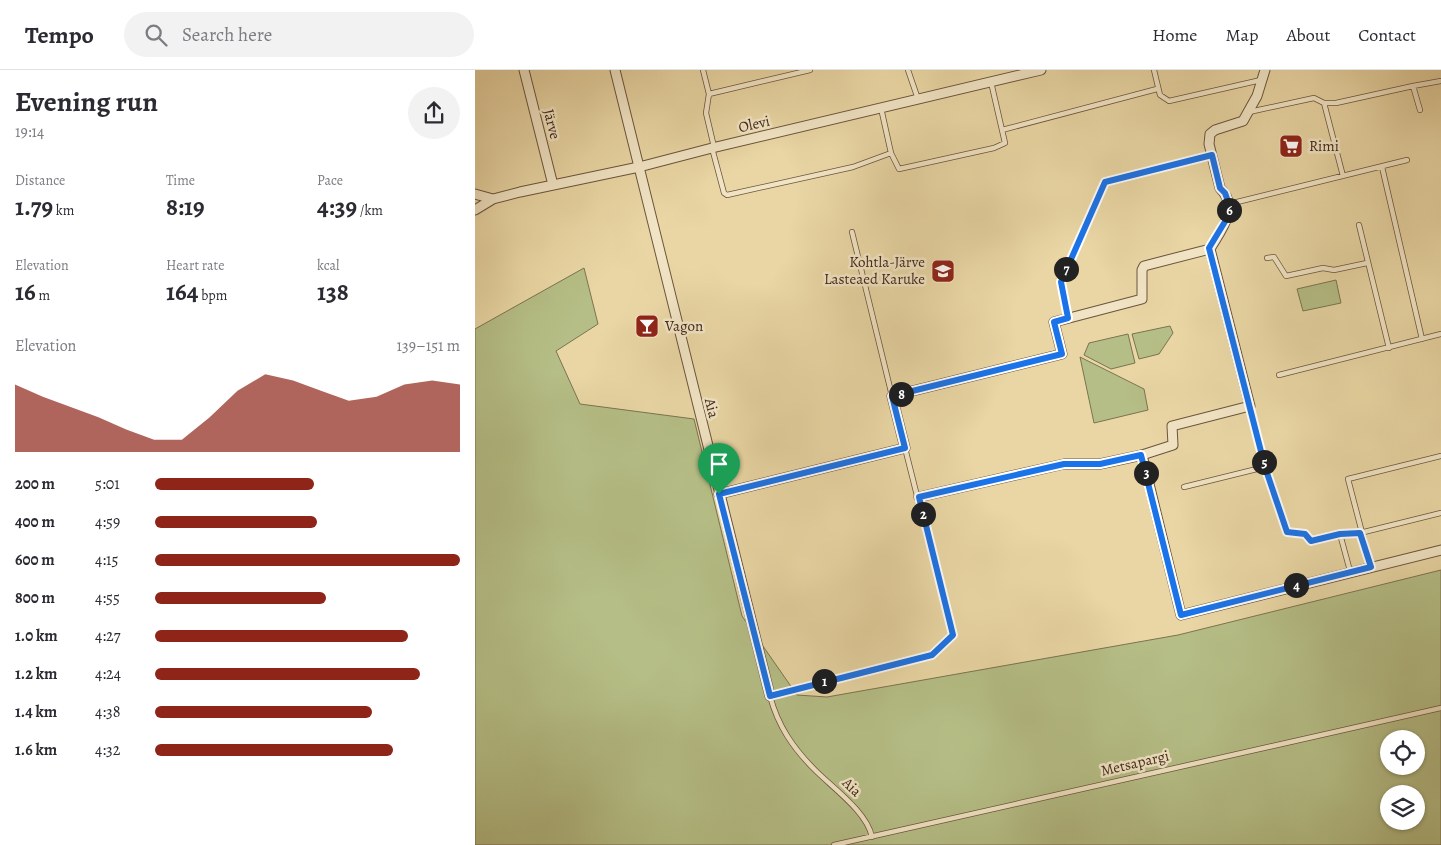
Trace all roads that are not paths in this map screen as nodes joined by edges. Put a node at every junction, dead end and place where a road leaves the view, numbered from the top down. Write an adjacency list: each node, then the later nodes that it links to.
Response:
1 (524, 70): 28 (street, Järve)
2 (615, 70): 25 (street, Aia)
3 (703, 70): 14 (lane)
4 (810, 70): 14 (lane)
5 (908, 70): 15 (lane)
6 (1041, 70): 11 (street, Olevi)
7 (1154, 70): 13 (lane)
8 (1265, 70): 9 (street)
9 (1262, 80): 13 (lane); 19 (street)
10 (1441, 80): 12 (lane)
11 (991, 82): 15 (street, Olevi); 20 (lane)
12 (1413, 86): 16 (lane); 18 (lane)
13 (1157, 88): 20 (lane)
14 (709, 94): 21 (lane)
15 (918, 99): 17 (street, Olevi)
16 (1324, 103): 19 (lane); 27 (lane)
17 (881, 108): 21 (street, Olevi); 22 (lane)
18 (1421, 110)
19 (1249, 112): 23 (street)
20 (1002, 130): 22 (lane)
21 (713, 147): 22 (lane); 25 (street, Olevi)
22 (891, 153)
23 (1212, 155): 31 (street); 38 (lane)
24 (1407, 160): 26 (lane)
25 (639, 167): 28 (street, Olevi); 50 (street, Aia)
26 (1382, 167): 27 (lane); 40 (lane)
27 (1343, 176): 31 (lane)
28 (553, 185): 30 (street, Olevi)
29 (475, 194): 30 (street)
30 (493, 199): 32 (street, Olevi)
31 (1229, 204): 35 (street)
32 (475, 210)
33 (1359, 225): 37 (lane)
34 (852, 232): 43 (lane)
35 (1209, 248): 38 (street); 44 (street)
36 (1267, 258): 37 (lane)
37 (1367, 263): 41 (lane)
38 (1068, 318): 43 (street)
39 (1441, 334): 40 (lane)
40 (1422, 339): 41 (lane)
41 (1389, 348): 42 (lane)
42 (1279, 375)
43 (892, 396): 45 (street)
44 (1250, 406): 46 (street); 48 (lane)
45 (905, 448): 50 (street); 51 (lane)
46 (1141, 455): 51 (street); 57 (street)
47 (1441, 456): 53 (lane)
48 (1265, 467): 49 (lane); 54 (lane)
49 (1184, 487)
50 (719, 494): 58 (street, Aia)
51 (919, 497): 58 (lane)
52 (1441, 513): 53 (lane)
53 (1360, 533): 54 (lane); 56 (lane)
54 (1340, 534): 57 (lane)
55 (1441, 550): 56 (street)
56 (1371, 567): 57 (street)
57 (1350, 571)
58 (770, 696): 60 (lane, Aia)
59 (1441, 708): 60 (lane, Metsapargi)
60 (872, 837): 61 (lane, Metsapargi)
61 (834, 845)

